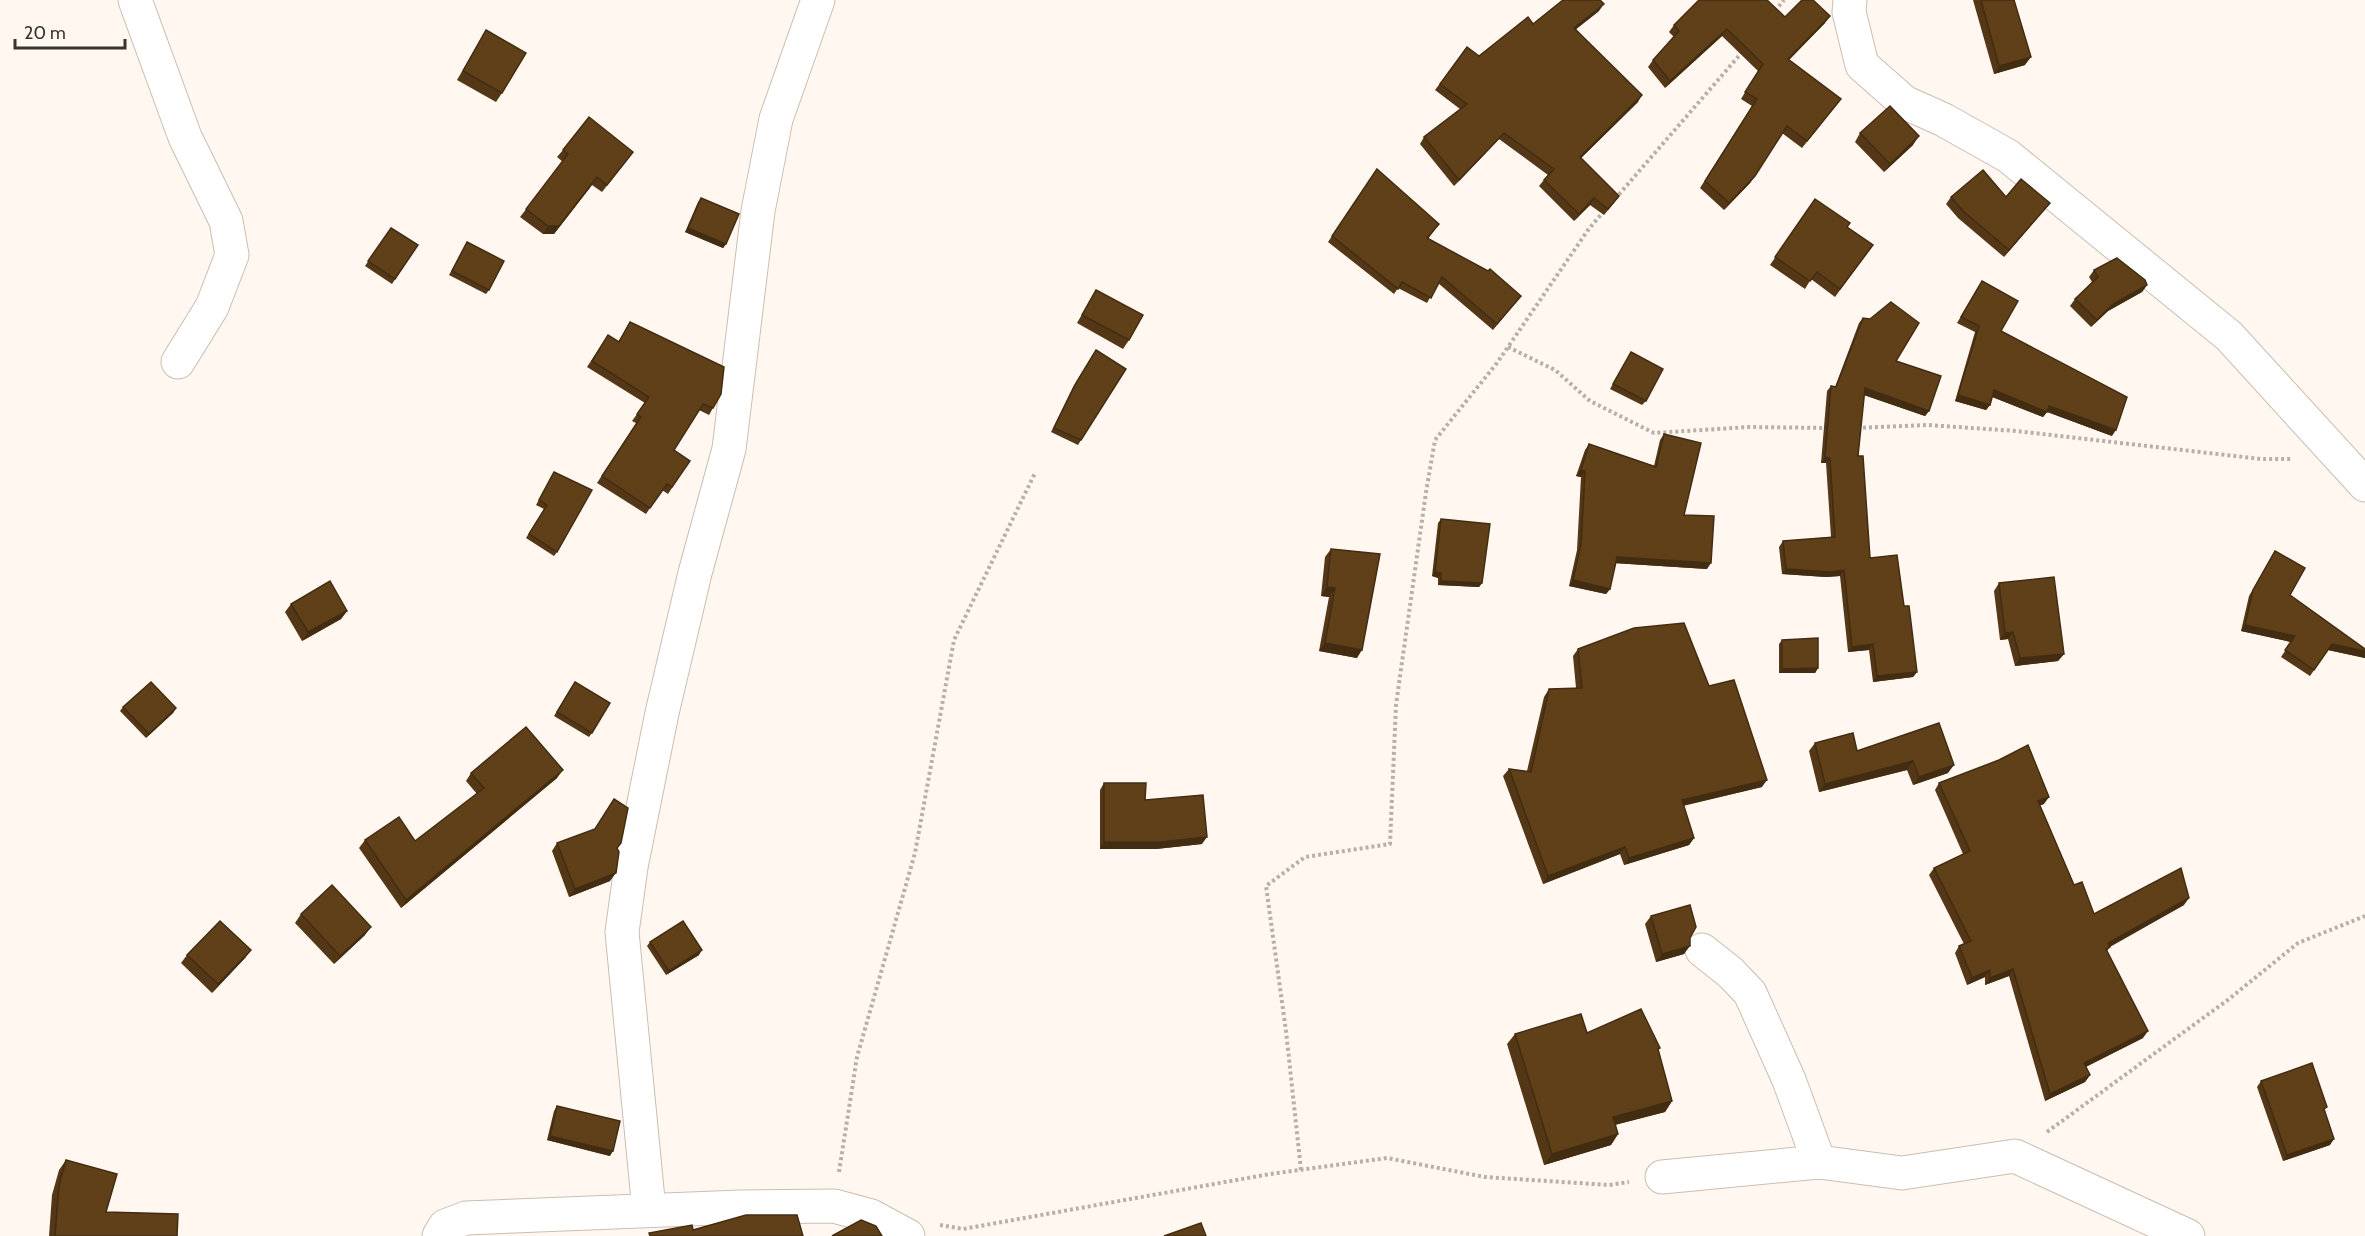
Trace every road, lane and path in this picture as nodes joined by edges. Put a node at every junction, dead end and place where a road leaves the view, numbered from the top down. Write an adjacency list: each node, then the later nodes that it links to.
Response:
1 (135, 0): 8 (street)
2 (818, 0): 21 (street)
3 (1784, 0): 5 (path)
4 (1850, 0): 11 (street)
5 (1771, 16)
6 (1751, 41): 7 (path)
7 (1508, 347): 9 (path); 18 (path)
8 (178, 362)
9 (1837, 428)
10 (1849, 428): 11 (path)
11 (2340, 458): 13 (street)
12 (1035, 473): 20 (path)
13 (2365, 485)
14 (2365, 916): 16 (path)
15 (1702, 950): 17 (street)
16 (2015, 1156): 17 (street); 24 (street)
17 (1819, 1162): 19 (street)
18 (1301, 1170): 19 (path); 22 (path)
19 (1662, 1177)
20 (834, 1206): 21 (street); 22 (street)
21 (649, 1210): 23 (street)
22 (918, 1230)
23 (439, 1236)
24 (2188, 1236)

